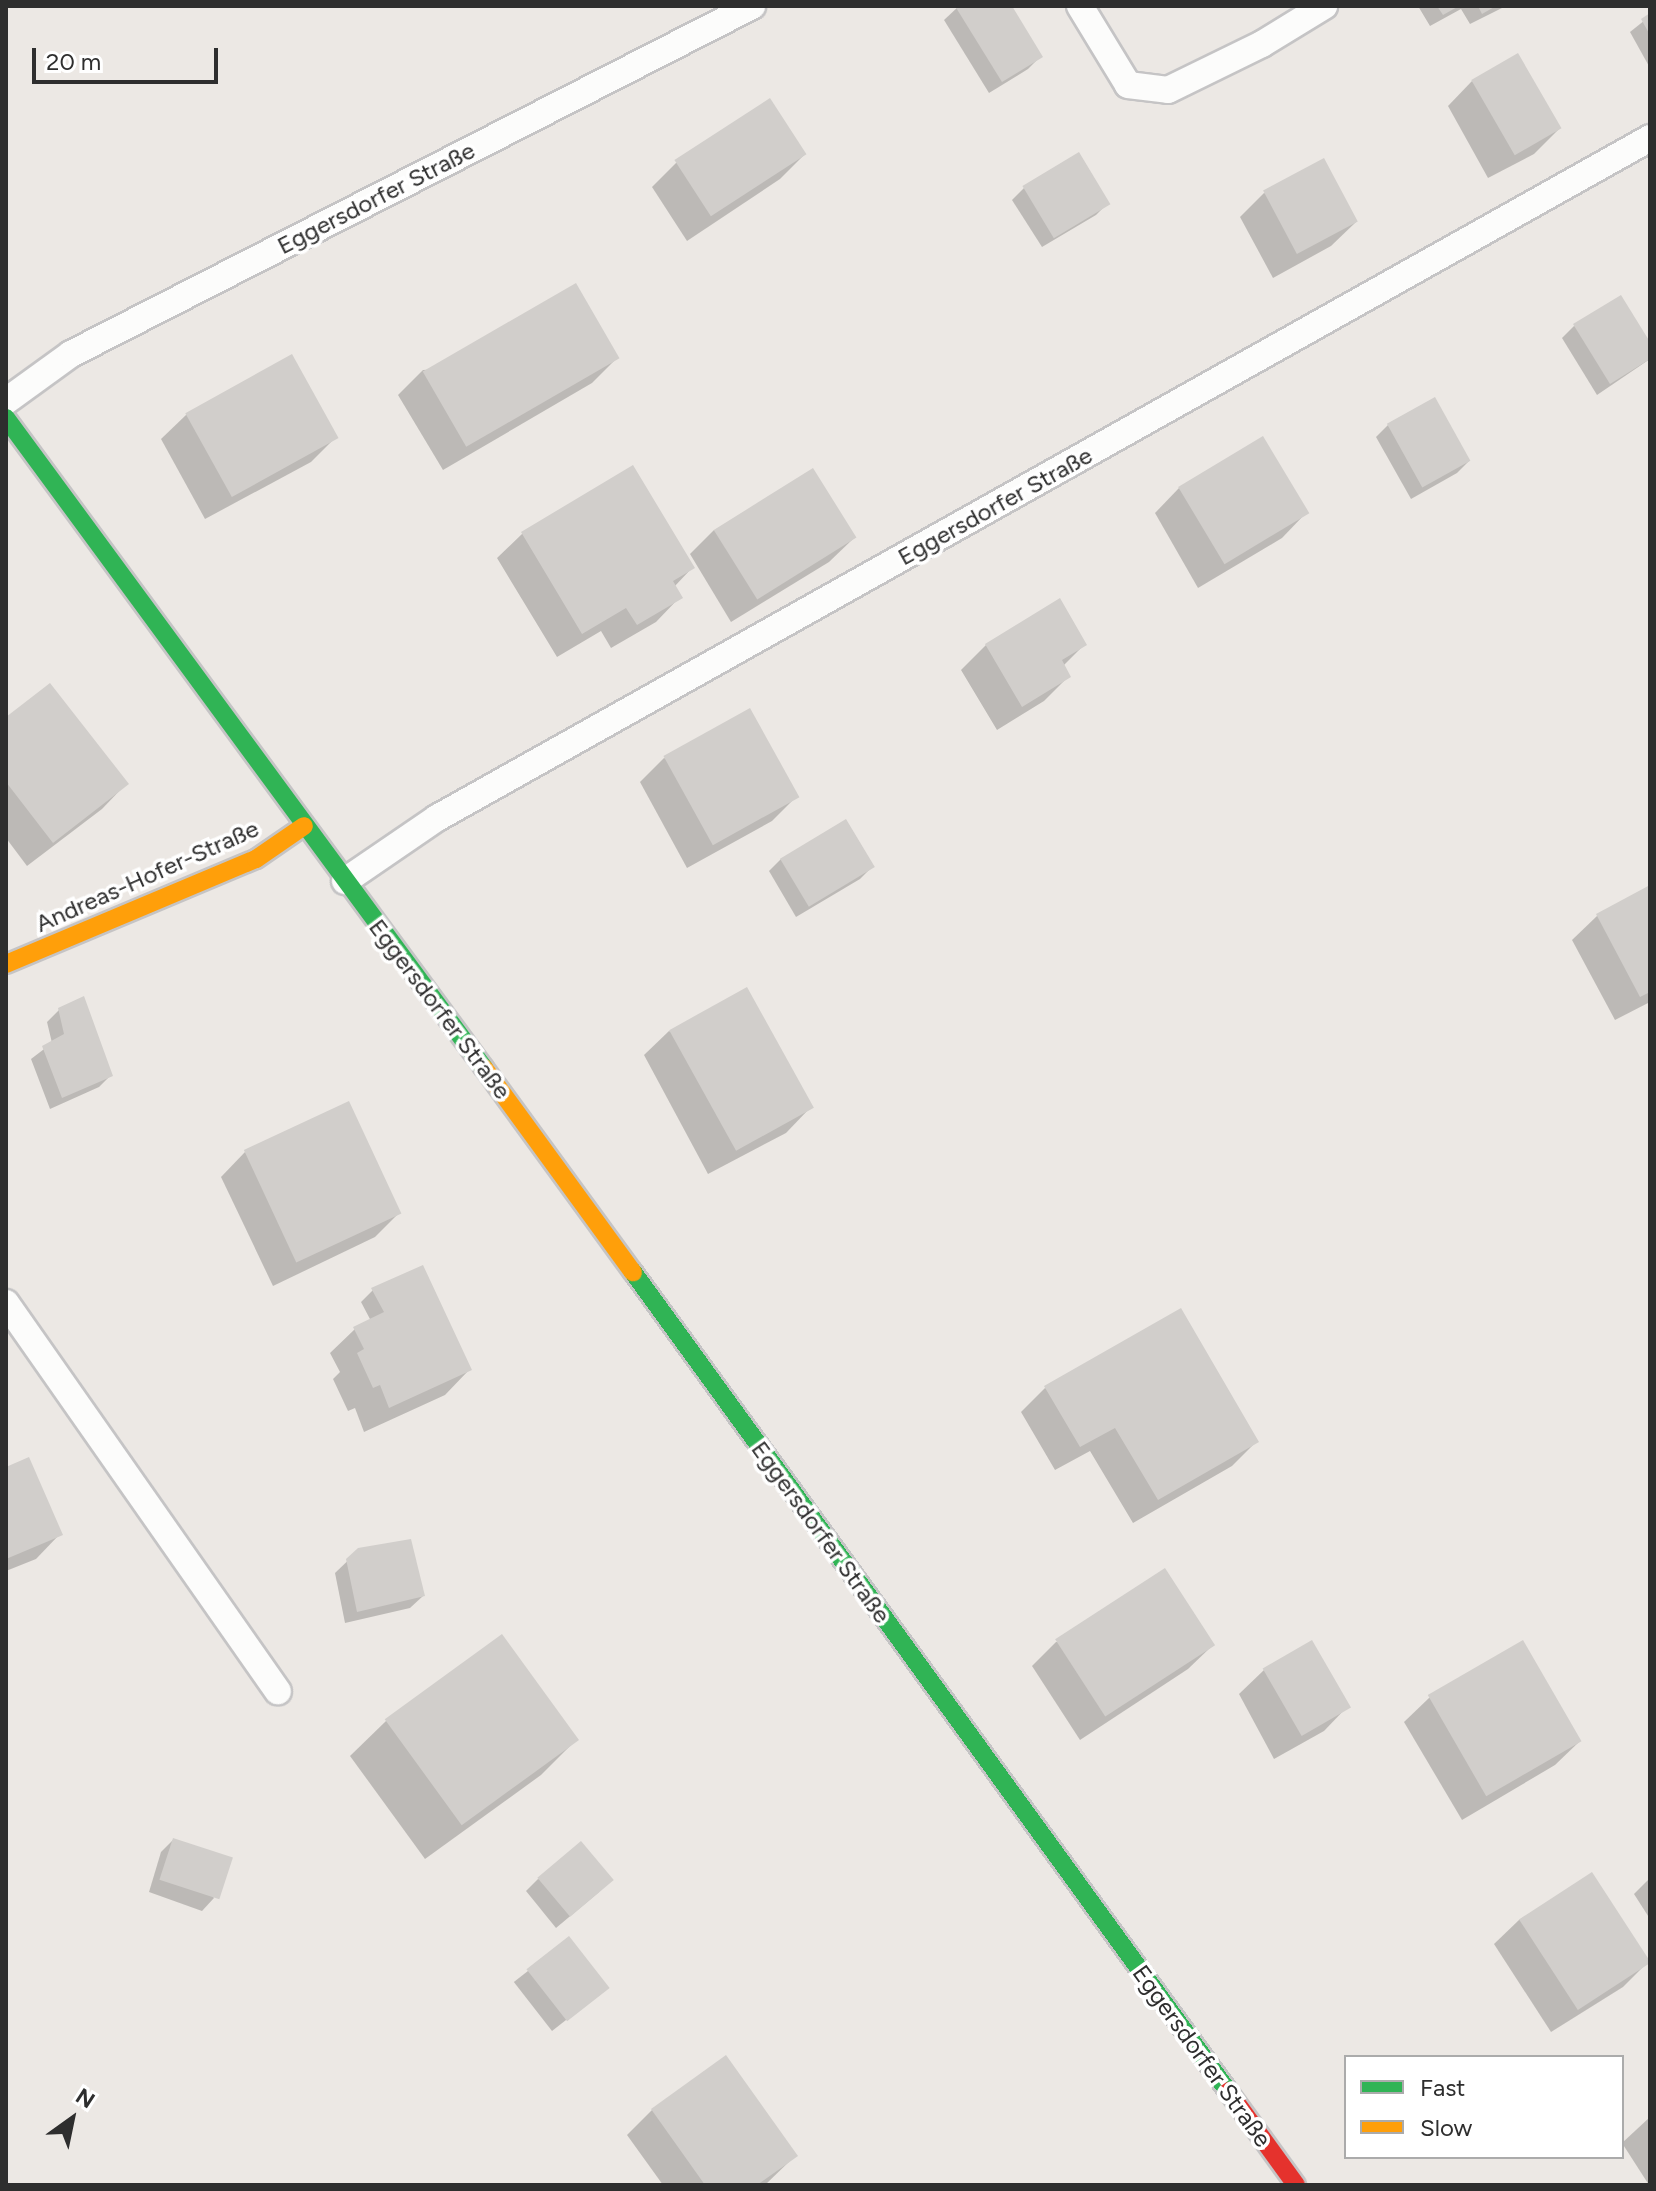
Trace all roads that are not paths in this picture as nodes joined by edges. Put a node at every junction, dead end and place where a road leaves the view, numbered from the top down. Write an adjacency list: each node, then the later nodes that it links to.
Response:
1 (752, 6): 5 (lane, Eggersdorfer Straße)
2 (1080, 6): 3 (lane)
3 (1324, 6)
4 (1650, 138): 8 (lane, Eggersdorfer Straße)
5 (6, 401)
6 (6, 418): 7 (main road, Eggersdorfer Straße)
7 (304, 826): 8 (main road, Eggersdorfer Straße); 9 (main road, Andreas-Hofer-Straße)
8 (345, 881): 12 (main road, Eggersdorfer Straße)
9 (6, 964)
10 (6, 1303): 11 (lane)
11 (278, 1691)
12 (1296, 2185)

